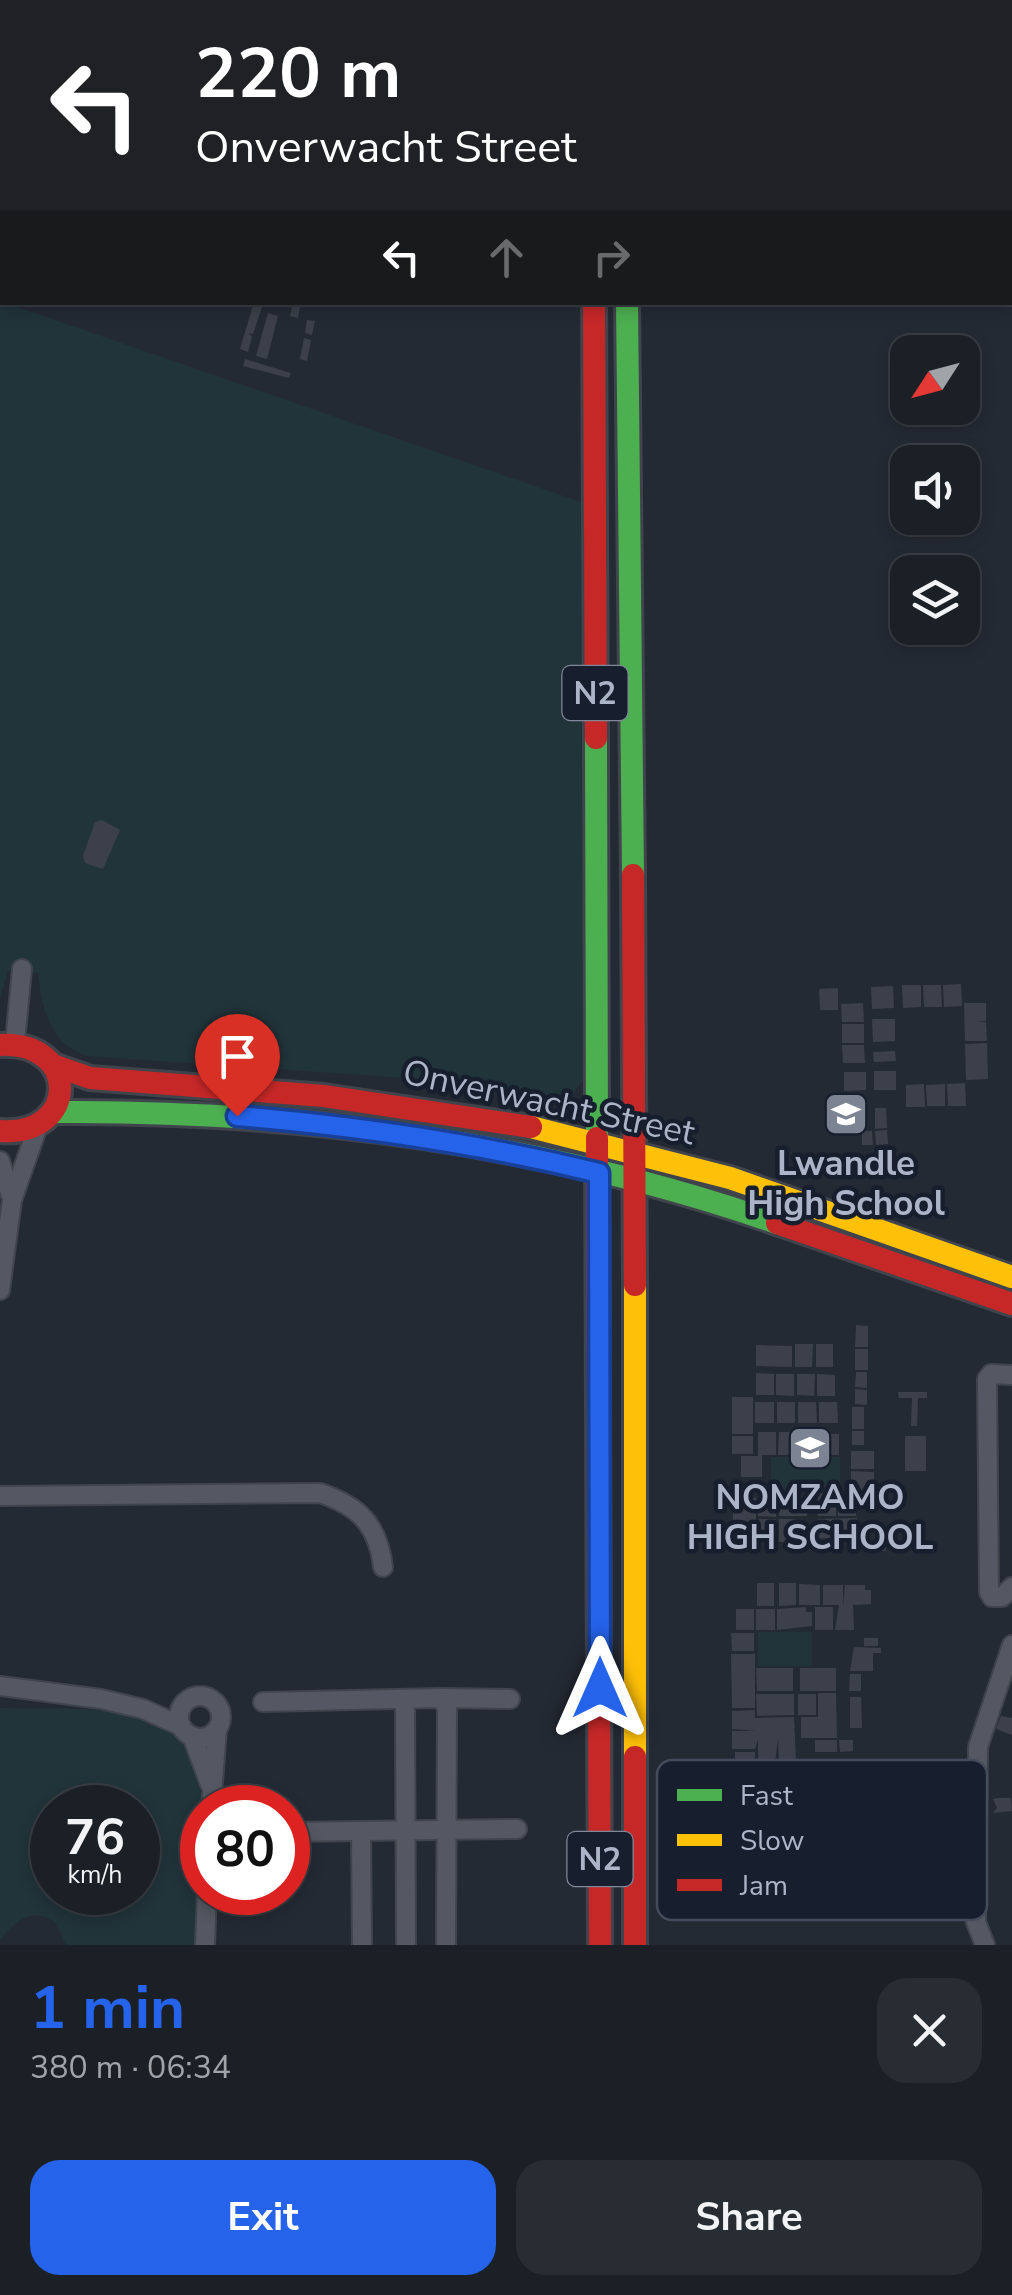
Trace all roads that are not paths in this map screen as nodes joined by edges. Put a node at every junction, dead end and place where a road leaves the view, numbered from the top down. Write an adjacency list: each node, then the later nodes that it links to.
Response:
1 (594, 305): 9 (main road, N2)
2 (627, 305): 10 (main road, N2)
3 (22, 970): 4 (street)
4 (8, 1044): 5 (main road, Onverwacht Street)
5 (56, 1066): 6 (main road); 9 (main road, Onverwacht Street)
6 (54, 1112): 7 (main road); 12 (main road, Onverwacht Street)
7 (37, 1129): 8 (main road); 14 (street)
8 (0, 1130)
9 (598, 1143): 10 (main road, Onverwacht Street); 12 (main road, N2)
10 (634, 1152): 13 (main road, N2); 15 (main road, Onverwacht Street)
11 (0, 1161): 14 (street)
12 (599, 1173): 13 (main road, Onverwacht Street); 46 (main road, N2)
13 (635, 1181): 17 (main road, Onverwacht Street); 47 (main road, N2)
14 (12, 1200): 16 (street)
15 (1012, 1277)
16 (0, 1290)
17 (1012, 1304)
18 (1012, 1375): 21 (street)
19 (0, 1496): 20 (street)
20 (383, 1567)
21 (1012, 1588)
22 (1012, 1645): 32 (street)
23 (0, 1686): 29 (street)
24 (405, 1698): 25 (street); 27 (street); 37 (street)
25 (440, 1698): 26 (street); 35 (street)
26 (510, 1699)
27 (264, 1702)
28 (184, 1703): 29 (street); 30 (street); 31 (street)
29 (143, 1709): 31 (street)
30 (217, 1729): 31 (street); 34 (street)
31 (186, 1731): 33 (street)
32 (978, 1760)
33 (206, 1785)
34 (212, 1785)
35 (447, 1829): 36 (street); 37 (street); 45 (street)
36 (517, 1829)
37 (404, 1830): 38 (street); 44 (street)
38 (361, 1831): 39 (street); 43 (street)
39 (310, 1832)
40 (206, 1915): 42 (street)
41 (976, 1920): 48 (street)
42 (205, 1945)
43 (362, 1945)
44 (406, 1945)
45 (446, 1945)
46 (600, 1945)
47 (635, 1945)
48 (985, 1945)

